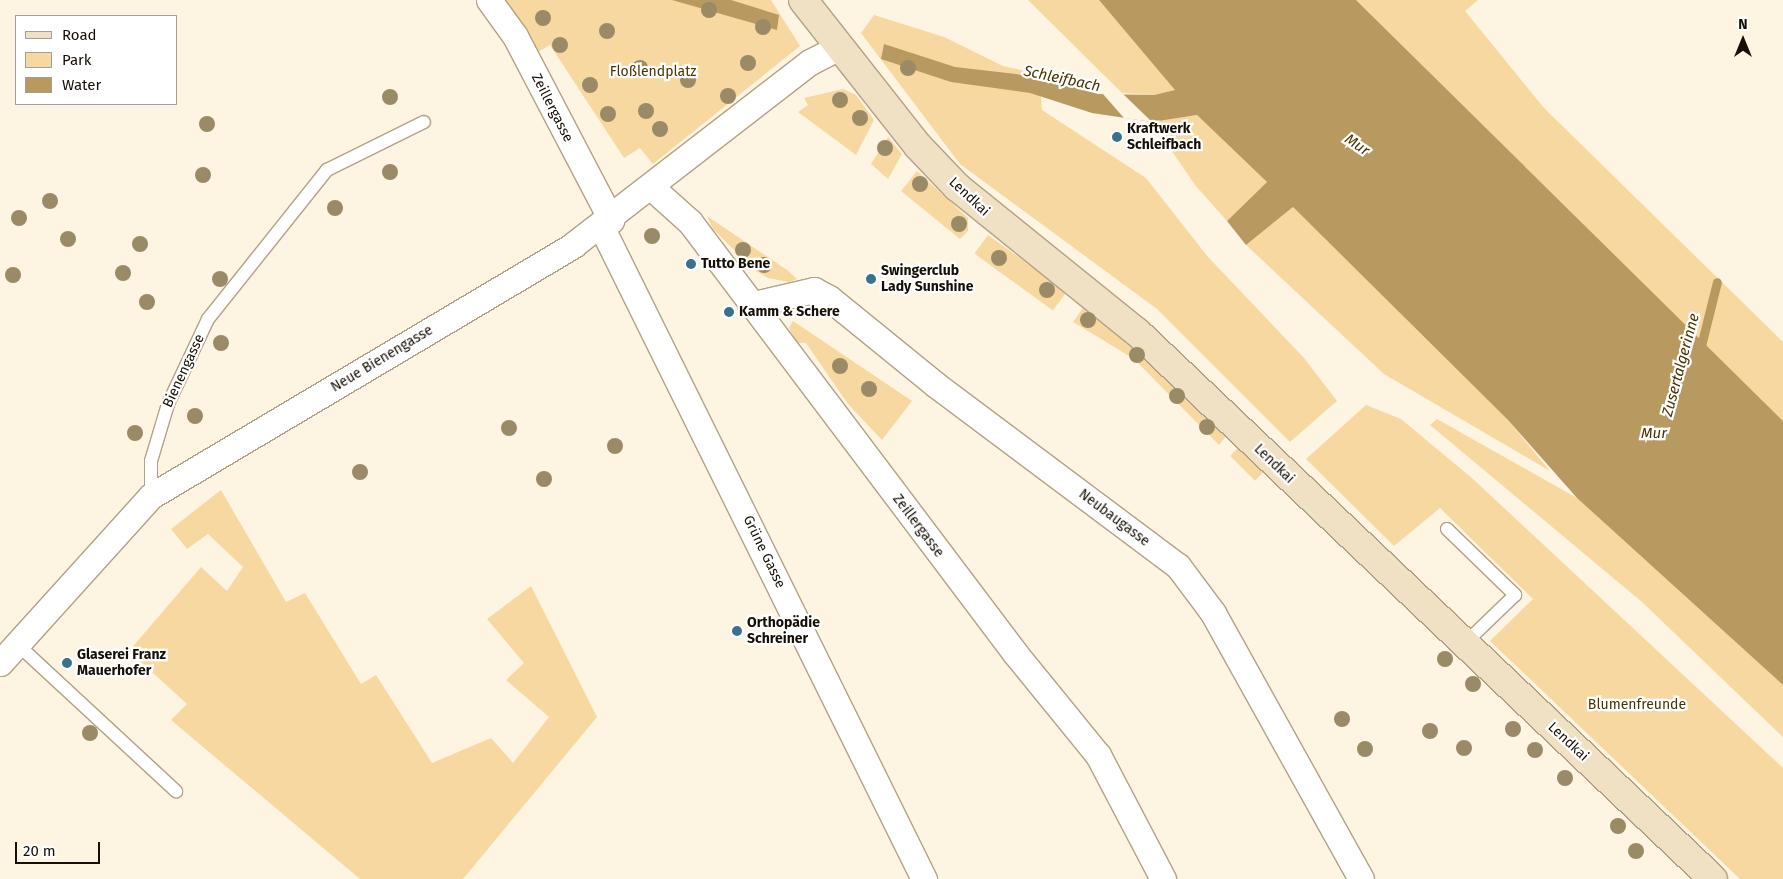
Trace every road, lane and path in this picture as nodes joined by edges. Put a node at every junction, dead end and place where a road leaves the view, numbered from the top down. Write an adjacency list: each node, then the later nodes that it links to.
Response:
1 (489, 0): 6 (street, Zeillergasse)
2 (802, 0): 3 (main road, Lendkai)
3 (838, 48): 5 (street); 11 (main road, Lendkai)
4 (424, 122): 8 (lane, Bienengasse)
5 (652, 188): 6 (street); 7 (street, Zeillergasse)
6 (606, 223): 8 (street, Neue Bienengasse); 14 (street, Grüne Gasse)
7 (750, 304): 15 (street, Zeillergasse); 16 (street, Neubaugasse)
8 (151, 496): 10 (street)
9 (1447, 529): 11 (lane)
10 (17, 644): 12 (street); 13 (lane)
11 (1464, 644): 17 (main road, Lendkai)
12 (0, 663)
13 (176, 791)
14 (924, 879)
15 (1163, 879)
16 (1361, 879)
17 (1713, 879)

